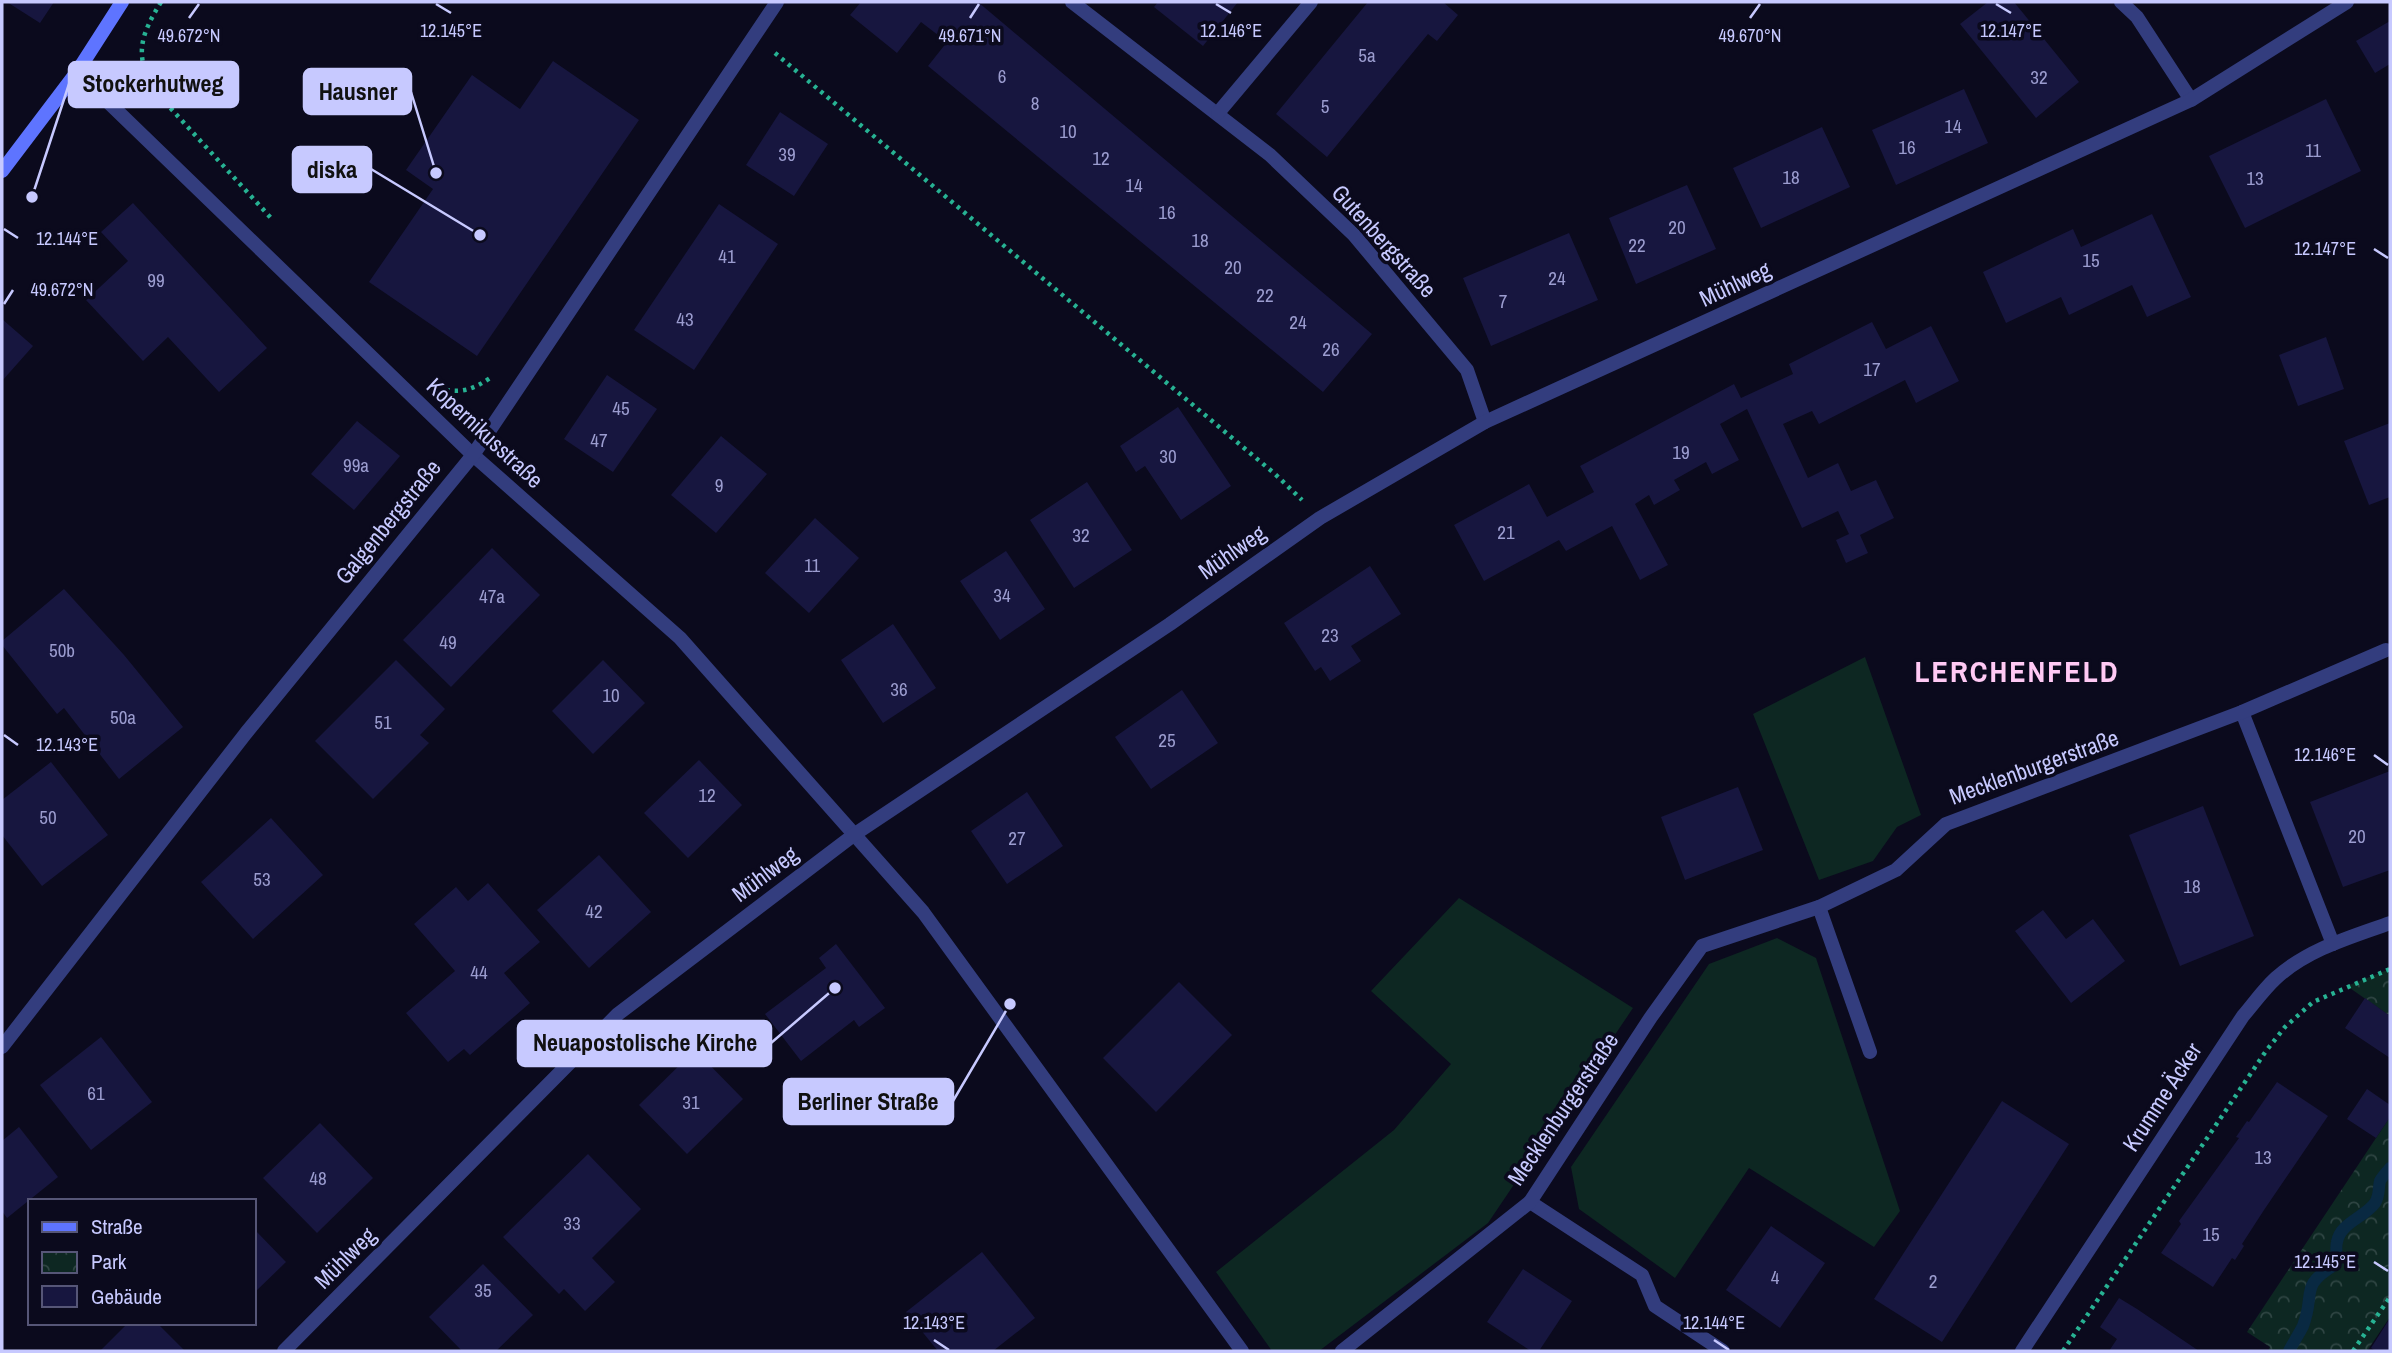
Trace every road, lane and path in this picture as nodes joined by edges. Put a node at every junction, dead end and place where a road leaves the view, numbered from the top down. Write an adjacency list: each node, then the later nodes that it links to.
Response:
1 (122, 2): 9 (main road)
2 (161, 2): 13 (path)
3 (777, 2): 8 (street, Galgenbergstraße)
4 (1072, 2): 11 (street, Gutenbergstraße)
5 (1311, 2): 11 (street)
6 (2121, 2): 10 (street)
7 (2347, 2): 10 (street, Mühlweg)
8 (754, 36): 17 (street, Galgenbergstraße); 18 (path)
9 (77, 72): 12 (main road); 17 (street, Kopernikusstraße)
10 (2191, 100): 16 (street, Mühlweg)
11 (1218, 113): 16 (street, Gutenbergstraße)
12 (2, 171)
13 (280, 227)
14 (496, 369): 15 (path)
15 (444, 390)
16 (1485, 422): 18 (street, Mühlweg)
17 (473, 454): 21 (street, Kopernikusstraße); 26 (street, Galgenbergstraße)
18 (1320, 518): 21 (street, Mühlweg)
19 (2386, 650): 20 (street, Mecklenburgerstraße)
20 (2242, 712): 22 (street, Mecklenburgerstraße); 24 (street)
21 (855, 834): 30 (street, Mühlweg); 31 (street, Kopernikusstraße)
22 (1819, 907): 27 (street); 28 (street, Mecklenburgerstraße)
23 (2390, 923): 24 (street, Krumme Äcker)
24 (2333, 944): 34 (street, Krumme Äcker)
25 (2390, 969): 35 (path)
26 (2, 1047)
27 (1870, 1052)
28 (1530, 1202): 32 (street, Mecklenburgerstraße); 33 (street)
29 (2390, 1297): 36 (path)
30 (284, 1351)
31 (1242, 1351)
32 (1342, 1351)
33 (1723, 1351)
34 (2022, 1351)
35 (2063, 1351)
36 (2353, 1351)

